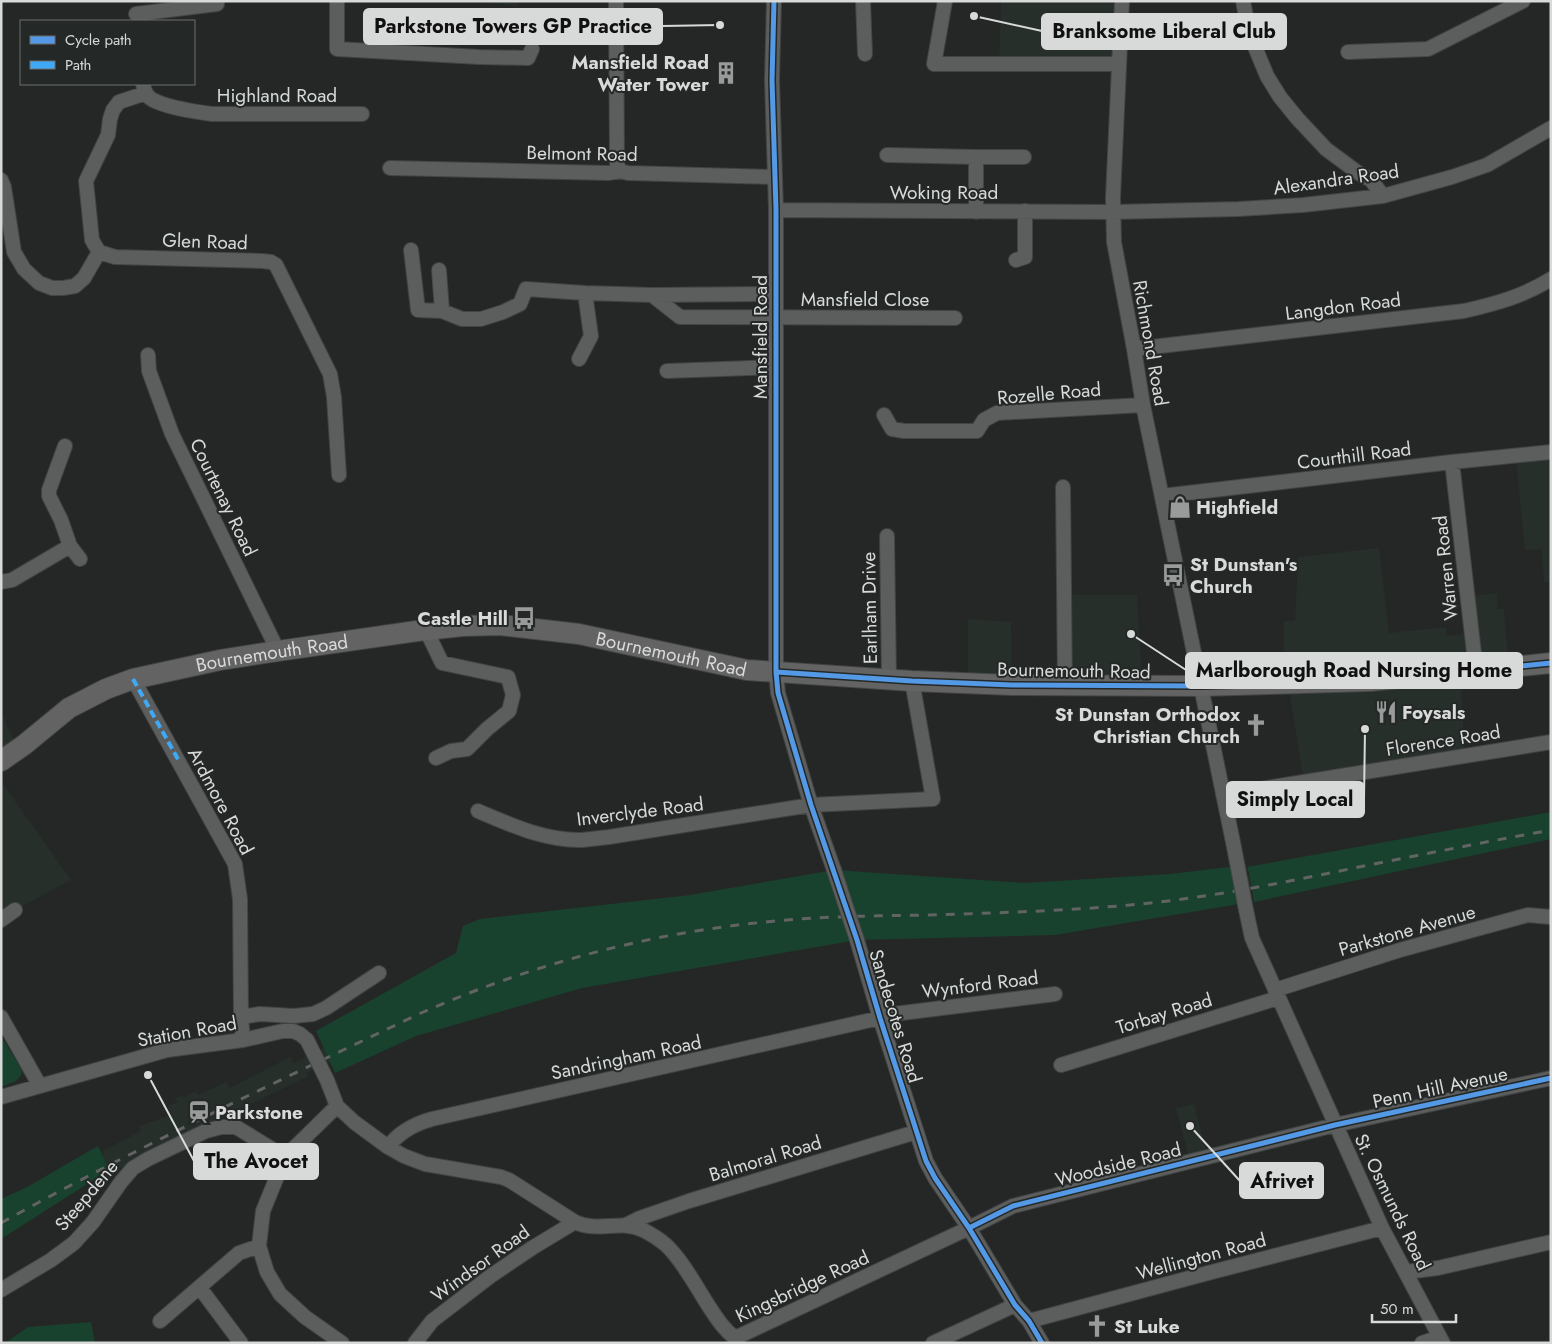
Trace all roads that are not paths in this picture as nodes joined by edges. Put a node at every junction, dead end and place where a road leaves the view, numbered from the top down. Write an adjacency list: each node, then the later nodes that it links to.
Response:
1 (337, 1): 13 (street)
2 (616, 1): 22 (street)
3 (774, 1): 23 (street, Mansfield Road)
4 (863, 1): 12 (street)
5 (945, 1): 14 (street)
6 (1122, 1): 14 (street, Richmond Road)
7 (1243, 1): 25 (street)
8 (1523, 1): 11 (street)
9 (217, 4): 10 (street)
10 (136, 12)
11 (1348, 52)
12 (866, 54)
13 (530, 58)
14 (1119, 64): 29 (street, Richmond Road)
15 (144, 88): 16 (street, Highland Road); 31 (street)
16 (362, 114)
17 (1551, 128): 25 (street, Alexandra Road)
18 (887, 155): 19 (street)
19 (976, 157): 20 (street); 28 (street)
20 (1024, 157)
21 (390, 168): 22 (street, Belmont Road)
22 (620, 171): 23 (street, Belmont Road)
23 (774, 177): 26 (street, Mansfield Road)
24 (6, 182): 31 (street)
25 (1383, 196): 29 (street, Alexandra Road)
26 (776, 210): 28 (street, Woking Road); 36 (street, Mansfield Road)
27 (1025, 211): 28 (street, Woking Road); 29 (street, Woking Road); 32 (street)
28 (976, 212)
29 (1113, 212): 41 (street, Richmond Road)
30 (411, 250): 38 (street)
31 (99, 252): 51 (street, Glen Road)
32 (1016, 260)
33 (439, 270): 38 (street)
34 (1551, 279): 41 (street, Langdon Road)
35 (585, 293): 37 (street); 38 (street); 43 (street)
36 (776, 294): 37 (street); 39 (street, Mansfield Road)
37 (652, 295): 39 (street, Mansfield Close)
38 (442, 311)
39 (775, 318): 40 (street, Mansfield Close); 44 (street, Mansfield Road)
40 (955, 318)
41 (1134, 349): 46 (street, Richmond Road)
42 (148, 355): 59 (street, Courtenay Road)
43 (579, 359)
44 (775, 367): 45 (street); 62 (street, Mansfield Road)
45 (667, 371)
46 (1143, 406): 47 (street, Rozelle Road); 53 (street, Richmond Road)
47 (884, 415)
48 (65, 446): 55 (street)
49 (1551, 452): 50 (street, Courthill Road)
50 (1452, 462): 53 (street, Courthill Road); 61 (street, Warren Road)
51 (340, 475)
52 (1063, 487): 66 (street)
53 (1162, 496): 67 (street, Richmond Road)
54 (887, 536): 64 (street, Earlham Drive)
55 (70, 546): 56 (street); 57 (street)
56 (80, 559)
57 (1, 582)
58 (426, 630): 59 (highway, Bournemouth Road); 62 (highway, Bournemouth Road); 69 (street)
59 (278, 651): 63 (highway, Bournemouth Road)
60 (1551, 663): 61 (highway, Bournemouth Road)
61 (1476, 670): 67 (highway, Bournemouth Road)
62 (776, 672): 64 (highway, Bournemouth Road); 72 (street, Sandecotes Road)
63 (134, 679): 70 (highway, Bournemouth Road); 81 (street, Ardmore Road)
64 (889, 680): 65 (highway, Bournemouth Road)
65 (912, 681): 66 (highway, Bournemouth Road); 72 (street, Inverclyde Road)
66 (1065, 686): 67 (highway, Bournemouth Road)
67 (1201, 686): 71 (street, Richmond Road)
68 (1551, 742): 71 (street, Florence Road)
69 (436, 758)
70 (1, 761)
71 (1223, 795): 79 (street, St. Osmunds Road, bridge)
72 (811, 805): 73 (street, Inverclyde Road); 82 (street, Sandecotes Road, bridge)
73 (478, 810)
74 (15, 910): 76 (street)
75 (1551, 917): 79 (street, Parkstone Avenue)
76 (1, 920)
77 (379, 973): 81 (street)
78 (1055, 994): 82 (street, Wynford Road)
79 (1277, 994): 84 (street, Torbay Road); 89 (street, St. Osmunds Road)
80 (1, 1017): 86 (street)
81 (241, 1017): 83 (street, Ardmore Road)
82 (880, 1018): 90 (street, Sandecotes Road); 91 (street, Sandringham Road)
83 (244, 1040): 86 (street, Station Road); 88 (street, Station Road, bridge)
84 (1061, 1065)
85 (1551, 1078): 89 (street, Penn Hill Avenue)
86 (40, 1086): 87 (street, Station Road)
87 (1, 1098)
88 (337, 1106): 91 (street, Kingsbridge Road); 92 (street)
89 (1335, 1125): 95 (street, Woodside Road); 96 (street, St. Osmunds Road)
90 (916, 1132): 94 (street, Balmoral Road); 95 (street, Sandecotes Road)
91 (388, 1147): 93 (street, Kingsbridge Road)
92 (285, 1157): 98 (street); 101 (street, Steepdene)
93 (575, 1222): 94 (street, Kingsbridge Road); 109 (street, Windsor Road)
94 (626, 1226): 105 (street, Kingsbridge Road)
95 (969, 1228): 102 (street, Sandecotes Road); 105 (street, Kingsbridge Road)
96 (1382, 1228): 99 (street, St. Osmunds Road); 104 (street, Wellington Road)
97 (1551, 1242): 99 (street)
98 (259, 1246): 100 (street); 108 (street)
99 (1406, 1272): 106 (street, St. Osmunds Road)
100 (200, 1288): 103 (street); 107 (street)
101 (1, 1290)
102 (1015, 1305): 104 (street, Sandecotes Road); 110 (street)
103 (160, 1321)
104 (1029, 1321): 111 (street, Sandecotes Road)
105 (736, 1340)
106 (1442, 1340): 112 (street)
107 (241, 1343)
108 (342, 1343)
109 (415, 1343)
110 (932, 1343)
111 (1042, 1343)
112 (1422, 1343)

